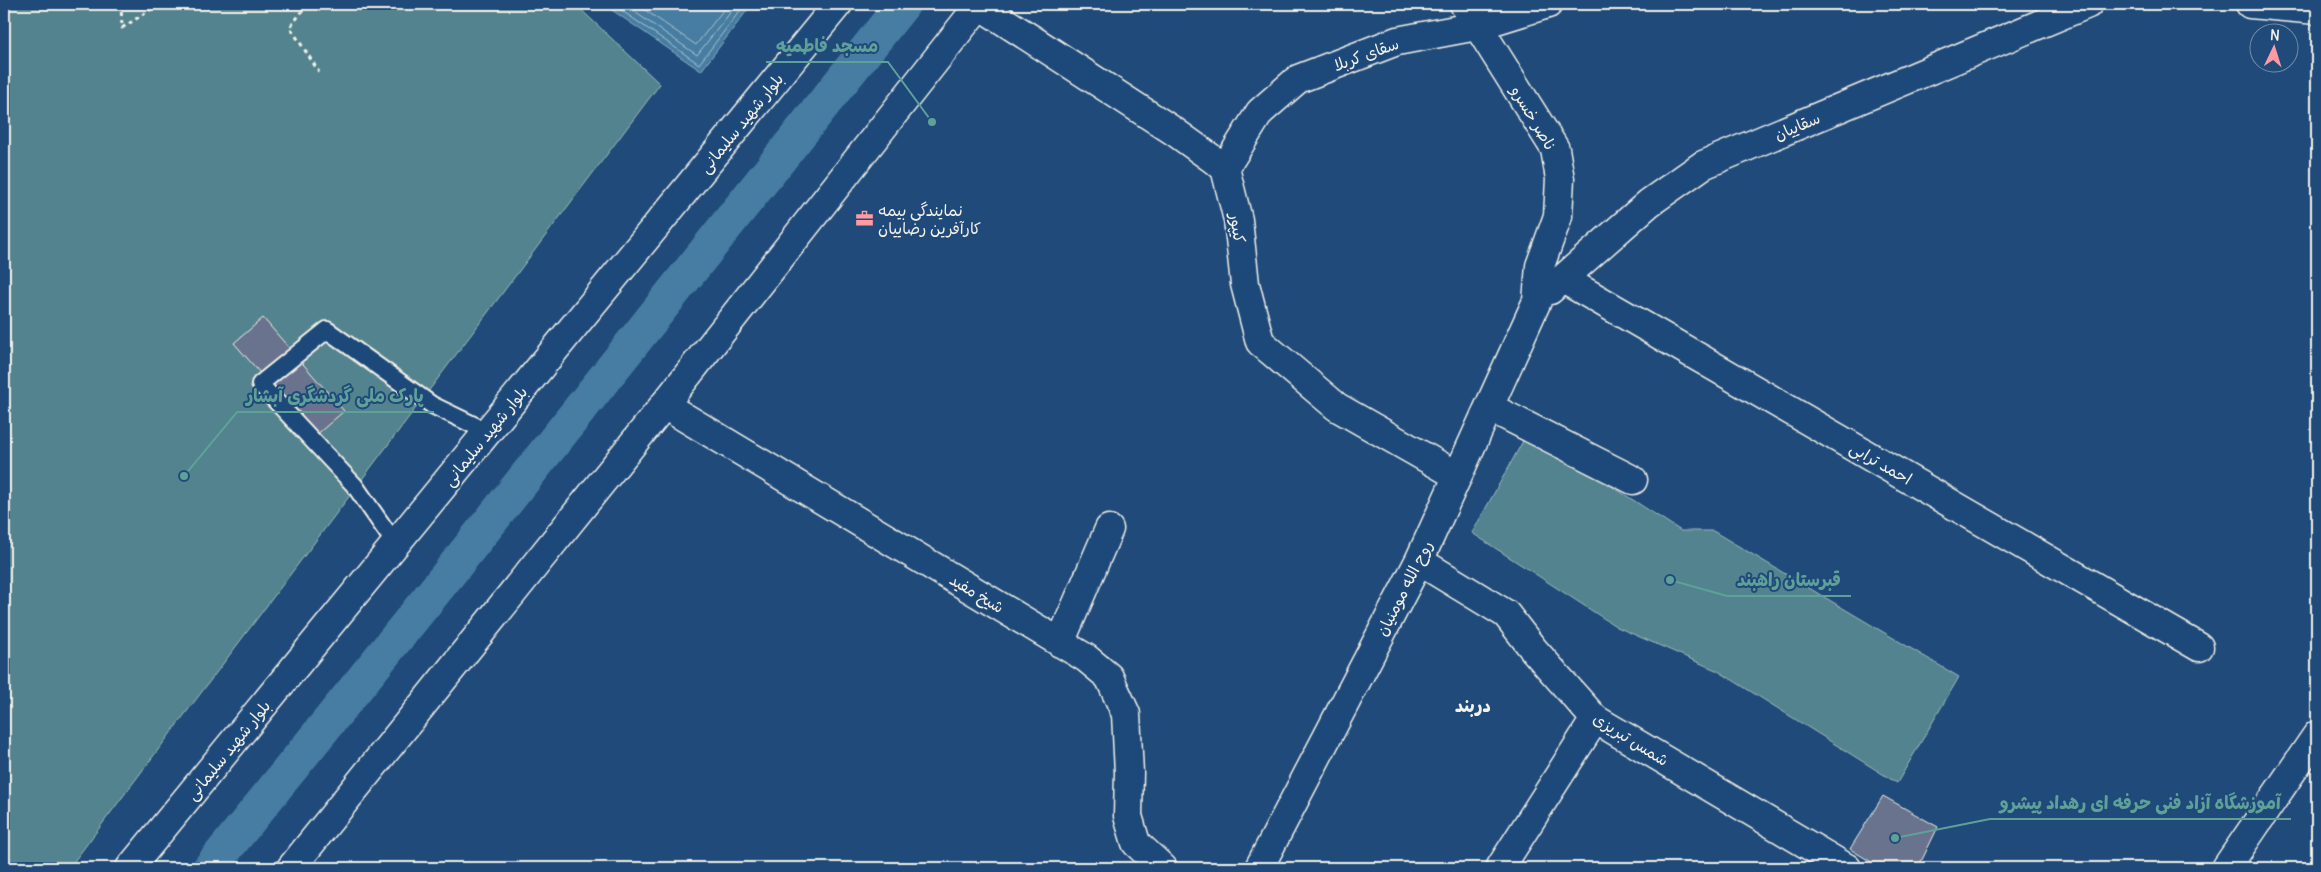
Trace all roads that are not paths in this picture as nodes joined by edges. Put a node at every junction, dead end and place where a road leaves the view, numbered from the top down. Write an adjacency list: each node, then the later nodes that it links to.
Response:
1 (838, 4): 13 (street, بلوار شهید سلیمانی)
2 (1548, 4): 7 (street, سقای کربلا)
3 (2088, 4): 9 (street, سقاییان)
4 (2250, 4): 6 (street)
5 (980, 5): 8 (street); 11 (street)
6 (2317, 10)
7 (1471, 15): 8 (street, سقای کربلا); 10 (street, ناصر خسرو)
8 (1225, 168): 14 (street, کیپور)
9 (1563, 279): 10 (street, سقاییان); 20 (street, احمد ترابی)
10 (1537, 301): 12 (street, روح الله مومنیان)
11 (664, 406): 19 (street, شیخ مفید); 24 (street)
12 (1489, 408): 14 (street, روح الله مومنیان); 15 (street)
13 (488, 432): 17 (street, بلوار شهید سلیمانی); 17 (lane)
14 (1458, 476): 18 (street, روح الله مومنیان)
15 (1633, 480)
16 (1109, 530): 19 (street)
17 (396, 545): 23 (street, بلوار شهید سلیمانی)
18 (1419, 561): 21 (street, شمس تبریزی); 26 (street, روح الله مومنیان)
19 (1060, 643): 25 (street, شیخ مفید)
20 (2198, 647)
21 (1595, 719): 27 (street); 28 (street, شمس تبریزی)
22 (2317, 735): 29 (street)
23 (130, 868)
24 (291, 868)
25 (1163, 868)
26 (1259, 868)
27 (1500, 868)
28 (1847, 868)
29 (2226, 868)

